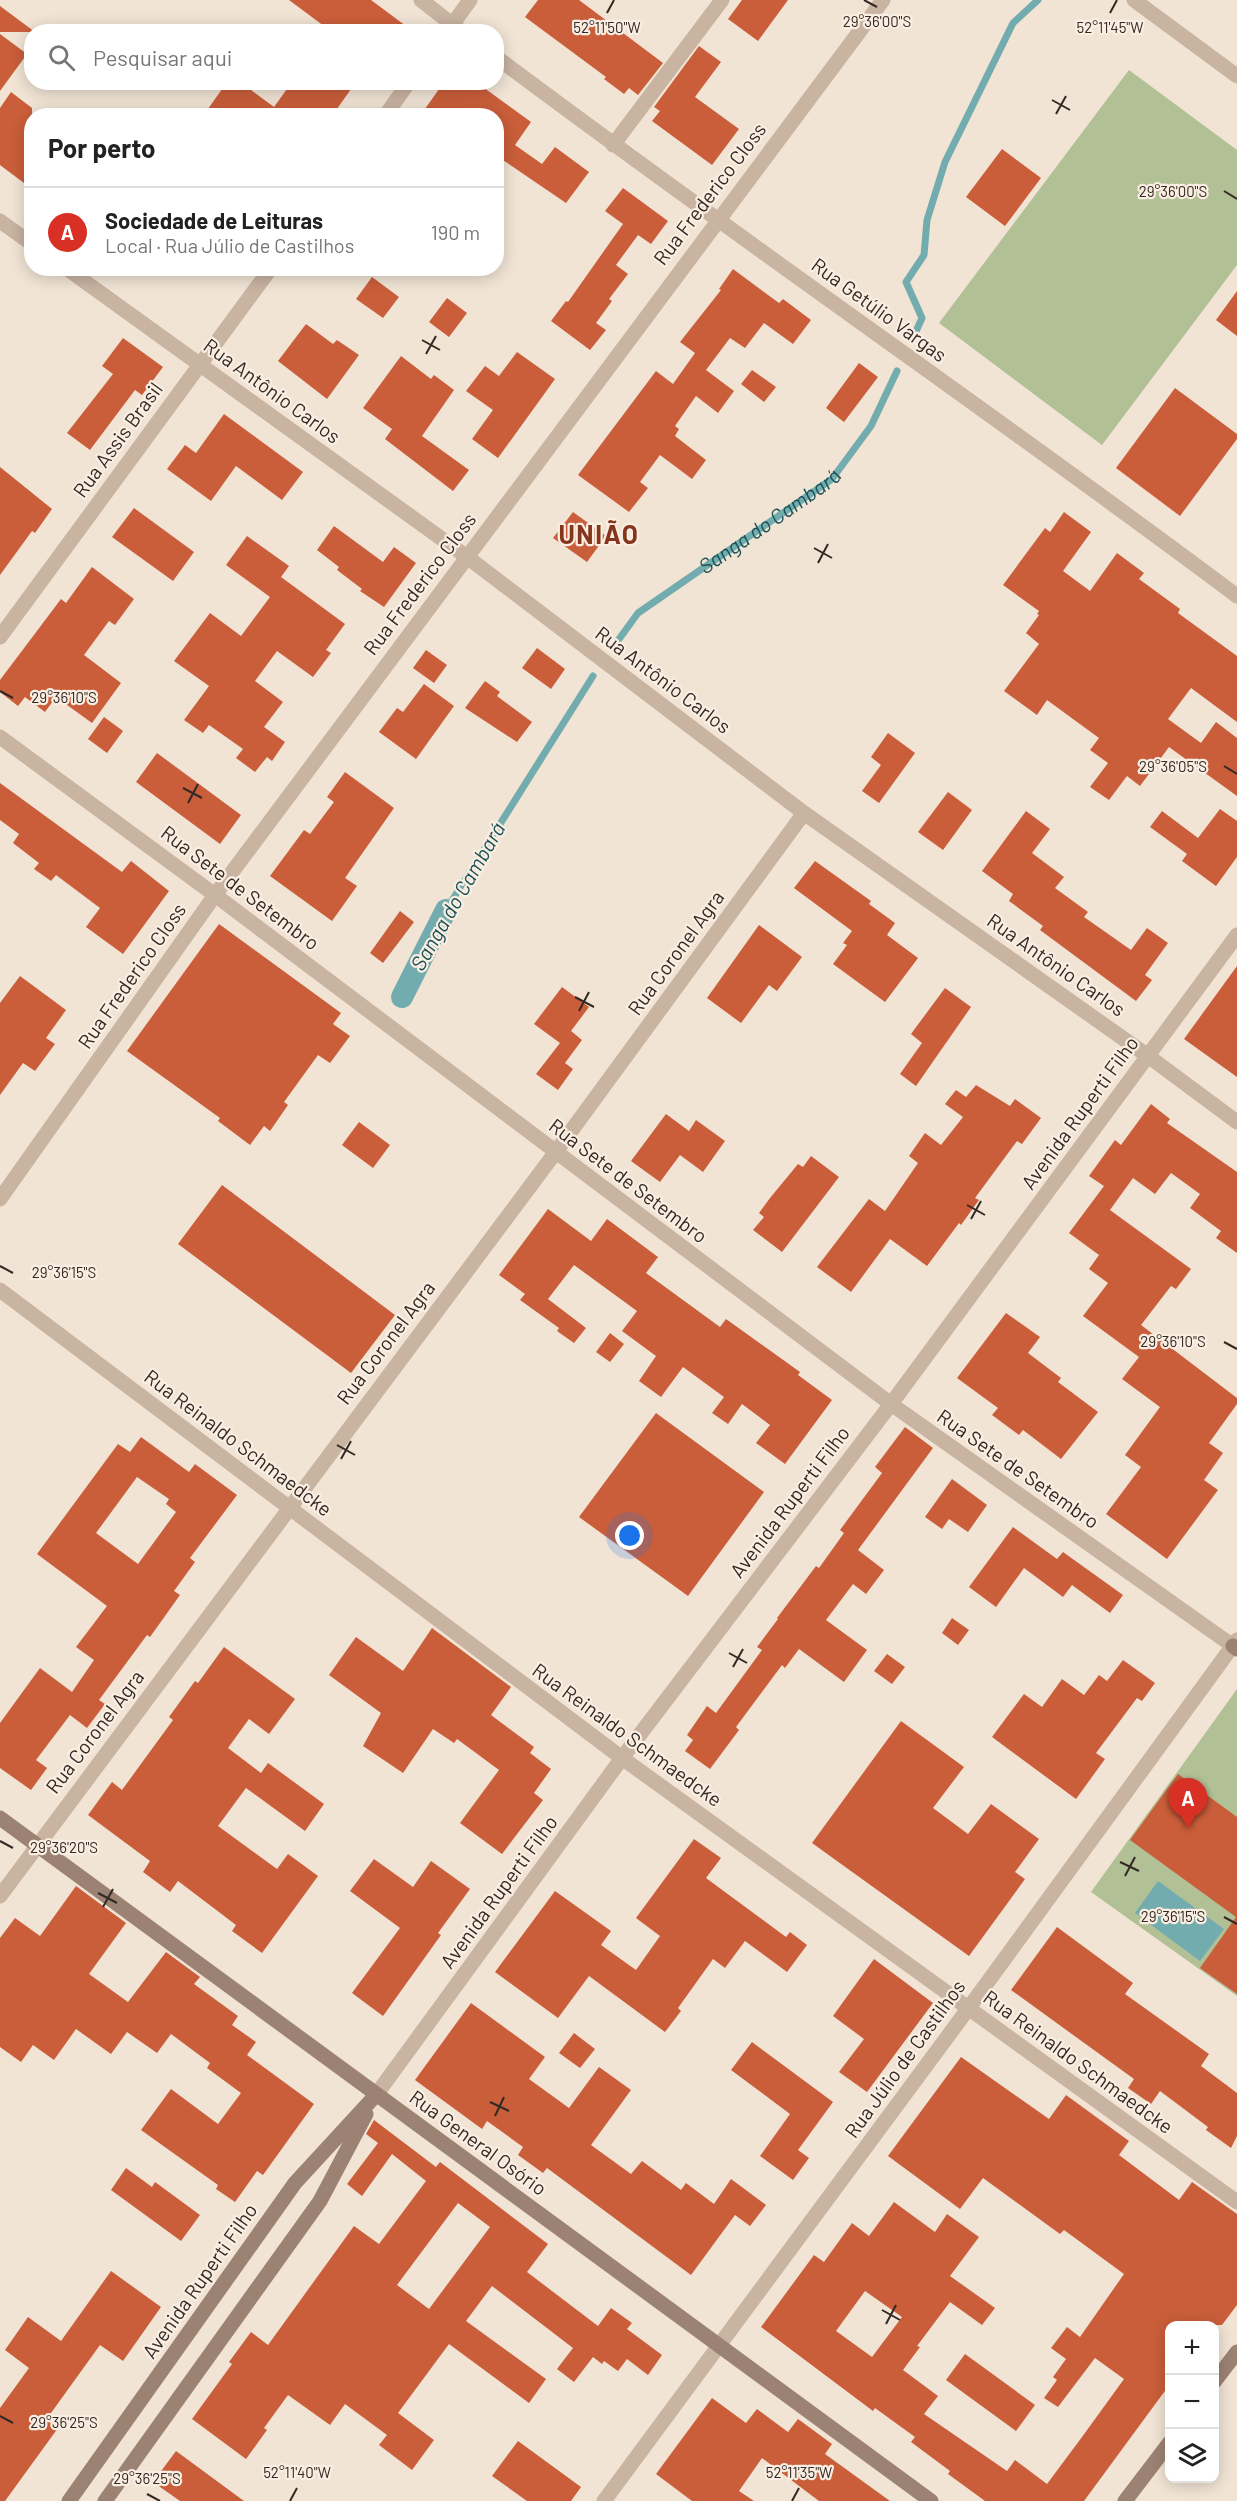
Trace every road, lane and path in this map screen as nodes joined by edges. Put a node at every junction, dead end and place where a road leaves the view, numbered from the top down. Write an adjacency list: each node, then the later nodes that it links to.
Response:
1 (421, 0): 6 (street)
2 (470, 0): 7 (street)
3 (722, 0): 12 (street)
4 (883, 0): 13 (street, Rua Frederico Closs)
5 (1134, 0): 9 (street)
6 (448, 24)
7 (457, 24)
8 (504, 63): 12 (street, Rua Getúlio Vargas)
9 (1237, 76)
10 (403, 90): 11 (street)
11 (391, 108)
12 (613, 145): 13 (street, Rua Getúlio Vargas)
13 (717, 220): 19 (street, Rua Frederico Closs); 20 (street, Rua Getúlio Vargas)
14 (0, 221): 15 (street)
15 (24, 238)
16 (77, 276): 18 (street, Rua Antônio Carlos)
17 (265, 276): 18 (street, Rua Assis Brasil)
18 (199, 364): 19 (street, Rua Antônio Carlos); 21 (street, Rua Assis Brasil)
19 (466, 557): 23 (street, Rua Antônio Carlos); 24 (street, Rua Frederico Closs)
20 (1237, 596)
21 (0, 637)
22 (0, 737): 24 (street, Rua Sete de Setembro)
23 (804, 813): 26 (street, Rua Antônio Carlos); 28 (street, Rua Coronel Agra)
24 (215, 895): 28 (street, Rua Sete de Setembro); 29 (street, Rua Frederico Closs)
25 (1237, 935): 26 (street, Avenida Ruperti Filho)
26 (1148, 1056): 27 (street, Rua Antônio Carlos); 31 (street, Avenida Ruperti Filho)
27 (1237, 1122)
28 (555, 1153): 31 (street, Rua Sete de Setembro); 32 (street, Rua Coronel Agra)
29 (0, 1199)
30 (0, 1290): 32 (street, Rua Reinaldo Schmaedcke)
31 (891, 1404): 33 (street, Rua Sete de Setembro); 34 (street, Avenida Ruperti Filho)
32 (289, 1508): 34 (street, Rua Reinaldo Schmaedcke); 36 (street, Rua Coronel Agra)
33 (1236, 1645): 38 (street, Rua Júlio de Castilhos)
34 (622, 1758): 38 (street, Rua Reinaldo Schmaedcke); 39 (street, Avenida Ruperti Filho)
35 (0, 1818): 36 (main road, Rua General Osório)
36 (37, 1845): 37 (street, Rua Coronel Agra); 39 (main road, Rua General Osório)
37 (0, 1896)
38 (968, 2009): 40 (street, Rua Reinaldo Schmaedcke); 41 (street, Rua Júlio de Castilhos)
39 (376, 2095): 41 (main road, Rua General Osório); 45 (main road, Avenida Ruperti Filho); 46 (main road, Avenida Ruperti Filho)
40 (1237, 2202)
41 (719, 2346): 47 (street, Rua Júlio de Castilhos); 48 (main road, Rua General Osório)
42 (1237, 2352): 43 (main road)
43 (1219, 2377)
44 (1165, 2449): 49 (main road)
45 (69, 2501)
46 (105, 2501)
47 (604, 2501)
48 (931, 2501)
49 (1125, 2501)

